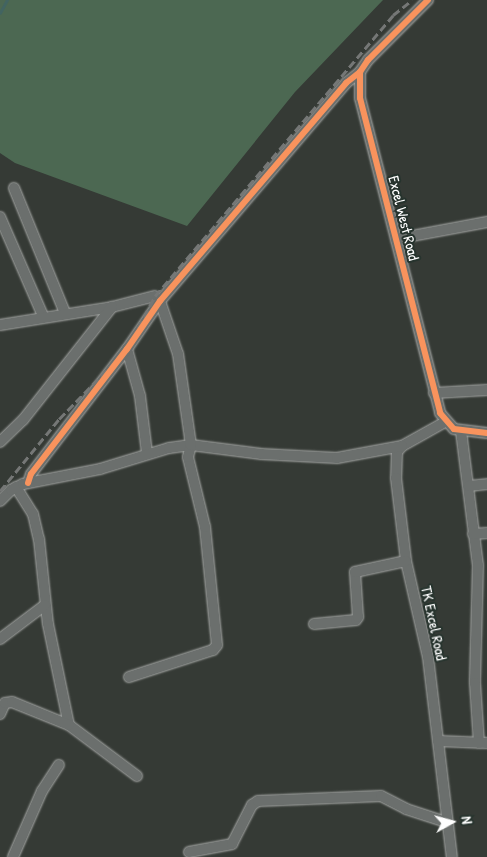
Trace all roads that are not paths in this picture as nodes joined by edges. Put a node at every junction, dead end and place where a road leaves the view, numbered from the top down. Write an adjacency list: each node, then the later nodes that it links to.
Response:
1 (428, 0): 2 (street)
2 (360, 72): 6 (street, Excel West Road); 7 (street)
3 (14, 188): 9 (street)
4 (0, 217): 10 (street)
5 (487, 222): 6 (street)
6 (396, 240): 14 (street, Excel West Road)
7 (157, 298): 8 (street); 12 (street); 19 (street)
8 (112, 307): 9 (street); 18 (street)
9 (65, 313): 10 (street)
10 (43, 316): 11 (street)
11 (0, 324)
12 (127, 350): 21 (street); 22 (street)
13 (487, 390): 14 (street)
14 (434, 392): 15 (street, Excel West Road)
15 (445, 422): 16 (street); 20 (street)
16 (462, 431): 17 (street); 24 (street)
17 (487, 432)
18 (0, 442)
19 (191, 445): 20 (street); 21 (street); 33 (street)
20 (402, 446): 29 (street, TK Excel Road)
21 (147, 453): 22 (street)
22 (28, 483): 25 (street)
23 (487, 484): 24 (street)
24 (469, 486): 28 (street)
25 (16, 487): 26 (street); 30 (street)
26 (0, 501)
27 (487, 533): 28 (street)
28 (473, 534): 37 (street)
29 (406, 561): 31 (street); 36 (street, TK Excel Road)
30 (45, 604): 32 (street); 35 (street)
31 (314, 624)
32 (0, 639)
33 (129, 676)
34 (0, 714): 35 (street)
35 (70, 726): 39 (street)
36 (438, 741): 37 (street); 40 (street, TK Excel Road)
37 (483, 743)
38 (59, 765): 42 (street)
39 (137, 776)
40 (446, 822): 41 (street); 43 (street, TK Excel Road)
41 (189, 852)
42 (13, 857)
43 (452, 857)

